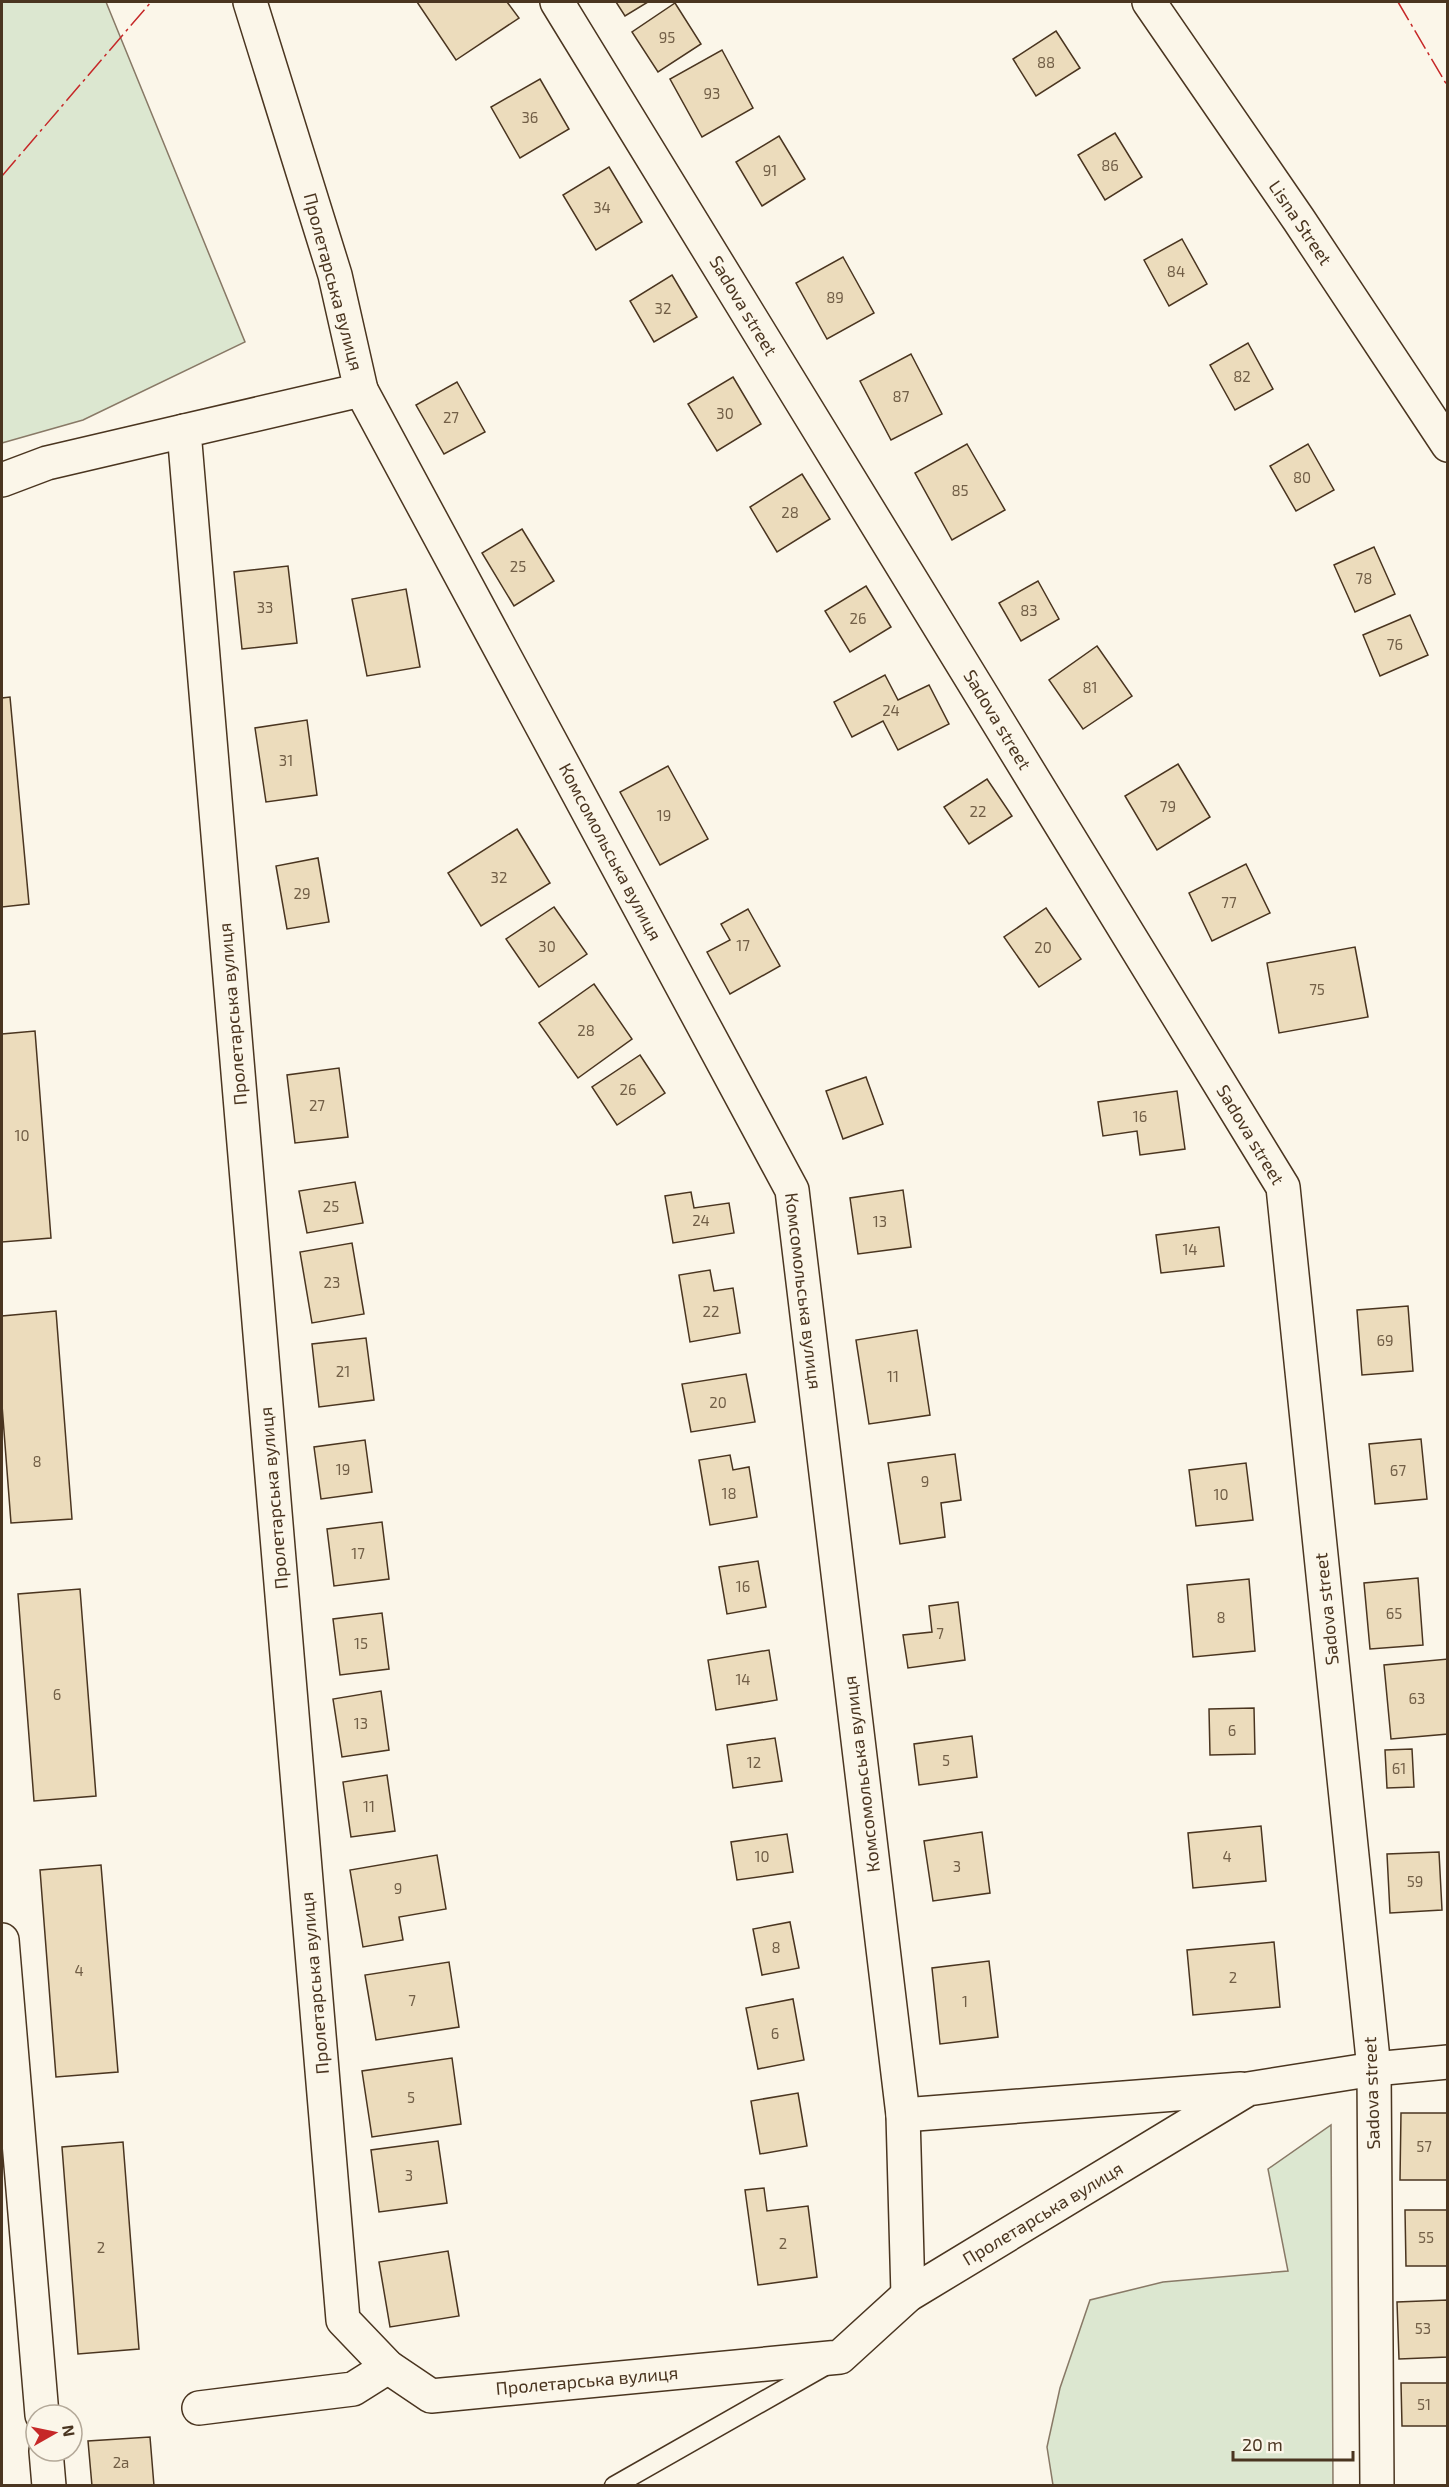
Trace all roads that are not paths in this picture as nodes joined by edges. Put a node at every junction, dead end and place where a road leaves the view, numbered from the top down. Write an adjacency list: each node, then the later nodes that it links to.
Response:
1 (250, 2): 4 (street, Пролетарська вулиця)
2 (557, 2): 10 (street, Sadova street)
3 (1149, 2): 6 (street, Lisna Street)
4 (361, 390): 5 (street, Пролетарська вулиця); 12 (street, Комсомольська вулиця)
5 (184, 431): 7 (street, Пролетарська вулиця); 15 (street, Пролетарська вулиця)
6 (1448, 445)
7 (2, 480)
8 (2, 1940): 16 (street)
9 (1448, 2062): 10 (street, Пролетарська вулиця)
10 (1374, 2069): 11 (street, Пролетарська вулиця); 21 (street, Sadova street)
11 (1248, 2089): 12 (street); 13 (street, Пролетарська вулиця)
12 (903, 2115): 13 (street, Комсомольська вулиця)
13 (908, 2295): 14 (street, Пролетарська вулиця)
14 (840, 2357): 15 (street, Пролетарська вулиця); 20 (lane)
15 (388, 2367): 17 (street)
16 (41, 2403)
17 (199, 2408)
18 (47, 2463): 19 (street)
19 (48, 2486)
20 (614, 2486)
21 (1377, 2486)

